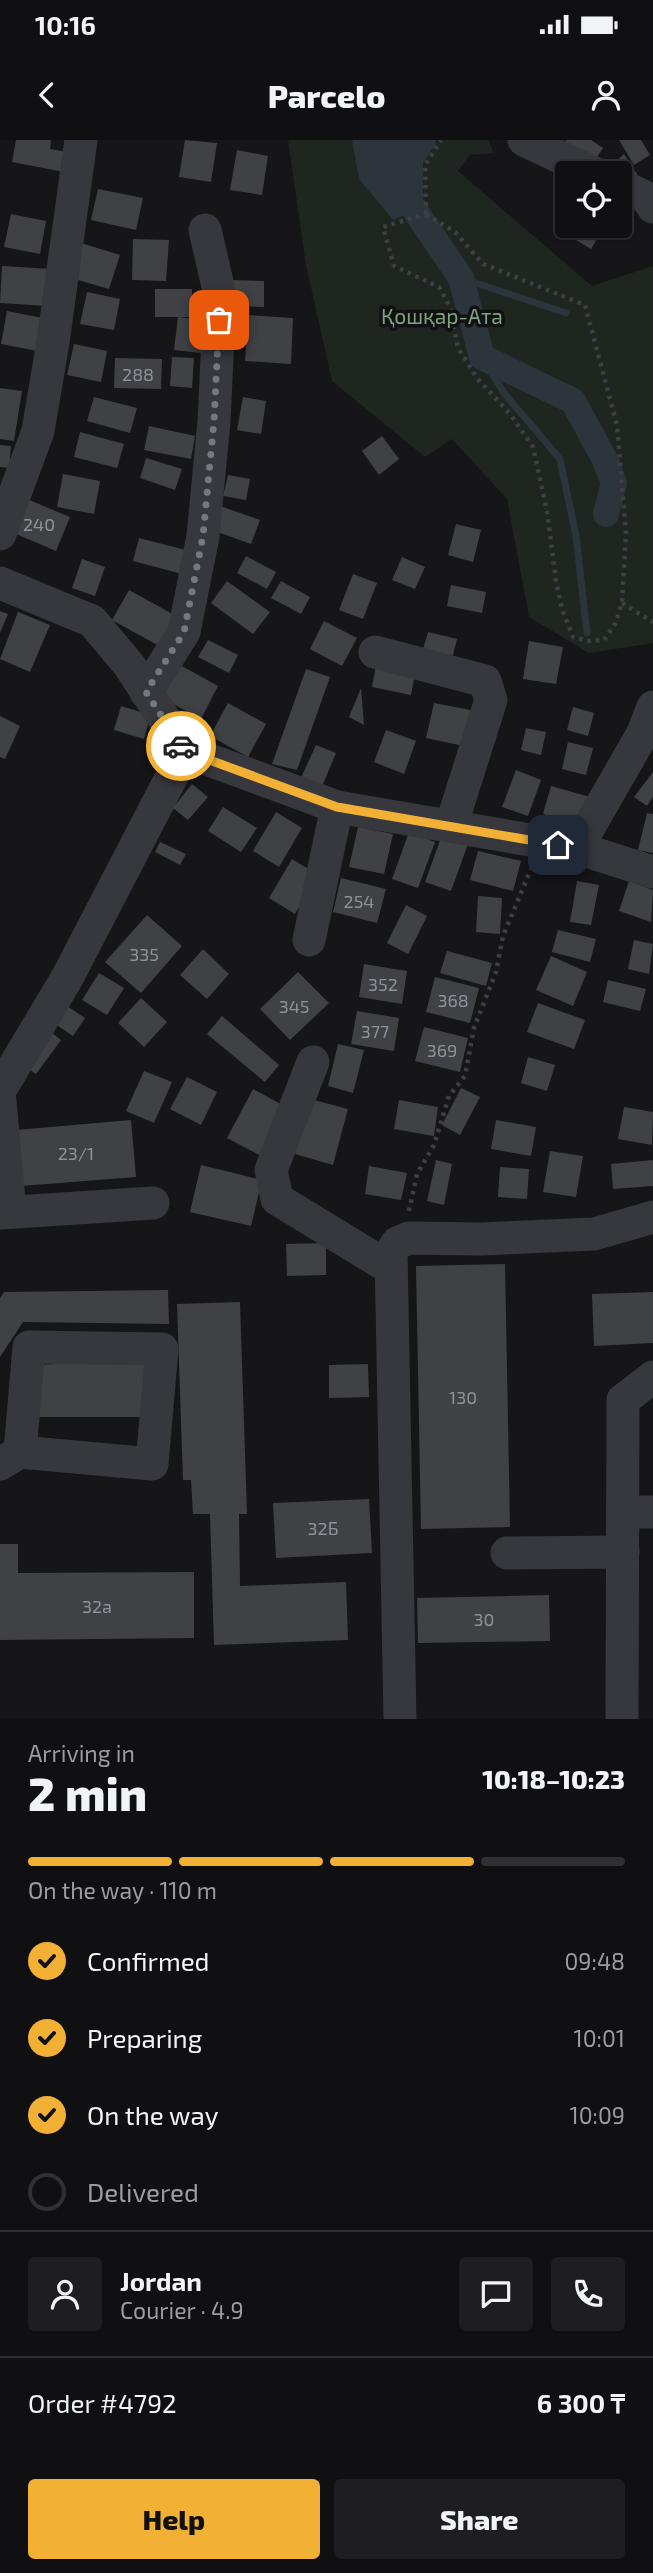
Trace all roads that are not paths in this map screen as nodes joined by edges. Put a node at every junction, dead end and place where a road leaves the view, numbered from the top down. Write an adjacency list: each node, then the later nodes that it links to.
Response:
1 (81, 140): 7 (street)
2 (524, 140): 3 (street)
3 (569, 161)
4 (632, 191): 5 (street)
5 (653, 207)
6 (205, 230): 10 (street)
7 (0, 534)
8 (0, 583): 10 (street)
9 (374, 652): 14 (street)
10 (146, 692): 12 (street)
11 (653, 707): 15 (street)
12 (185, 751): 13 (street); 19 (street)
13 (337, 807): 14 (street); 17 (street)
14 (451, 827): 15 (street)
15 (578, 848): 16 (street)
16 (653, 872)
17 (309, 940)
18 (313, 1062): 24 (street)
19 (0, 1090)
20 (0, 1101): 22 (street)
21 (153, 1203): 22 (street)
22 (5, 1212)
23 (653, 1217): 24 (street)
24 (390, 1268): 30 (street)
25 (653, 1377): 27 (street)
26 (10, 1458): 26 (street)
27 (638, 1512): 28 (street)
28 (623, 1552): 29 (street); 31 (street)
29 (507, 1553)
30 (400, 1719)
31 (622, 1719)

